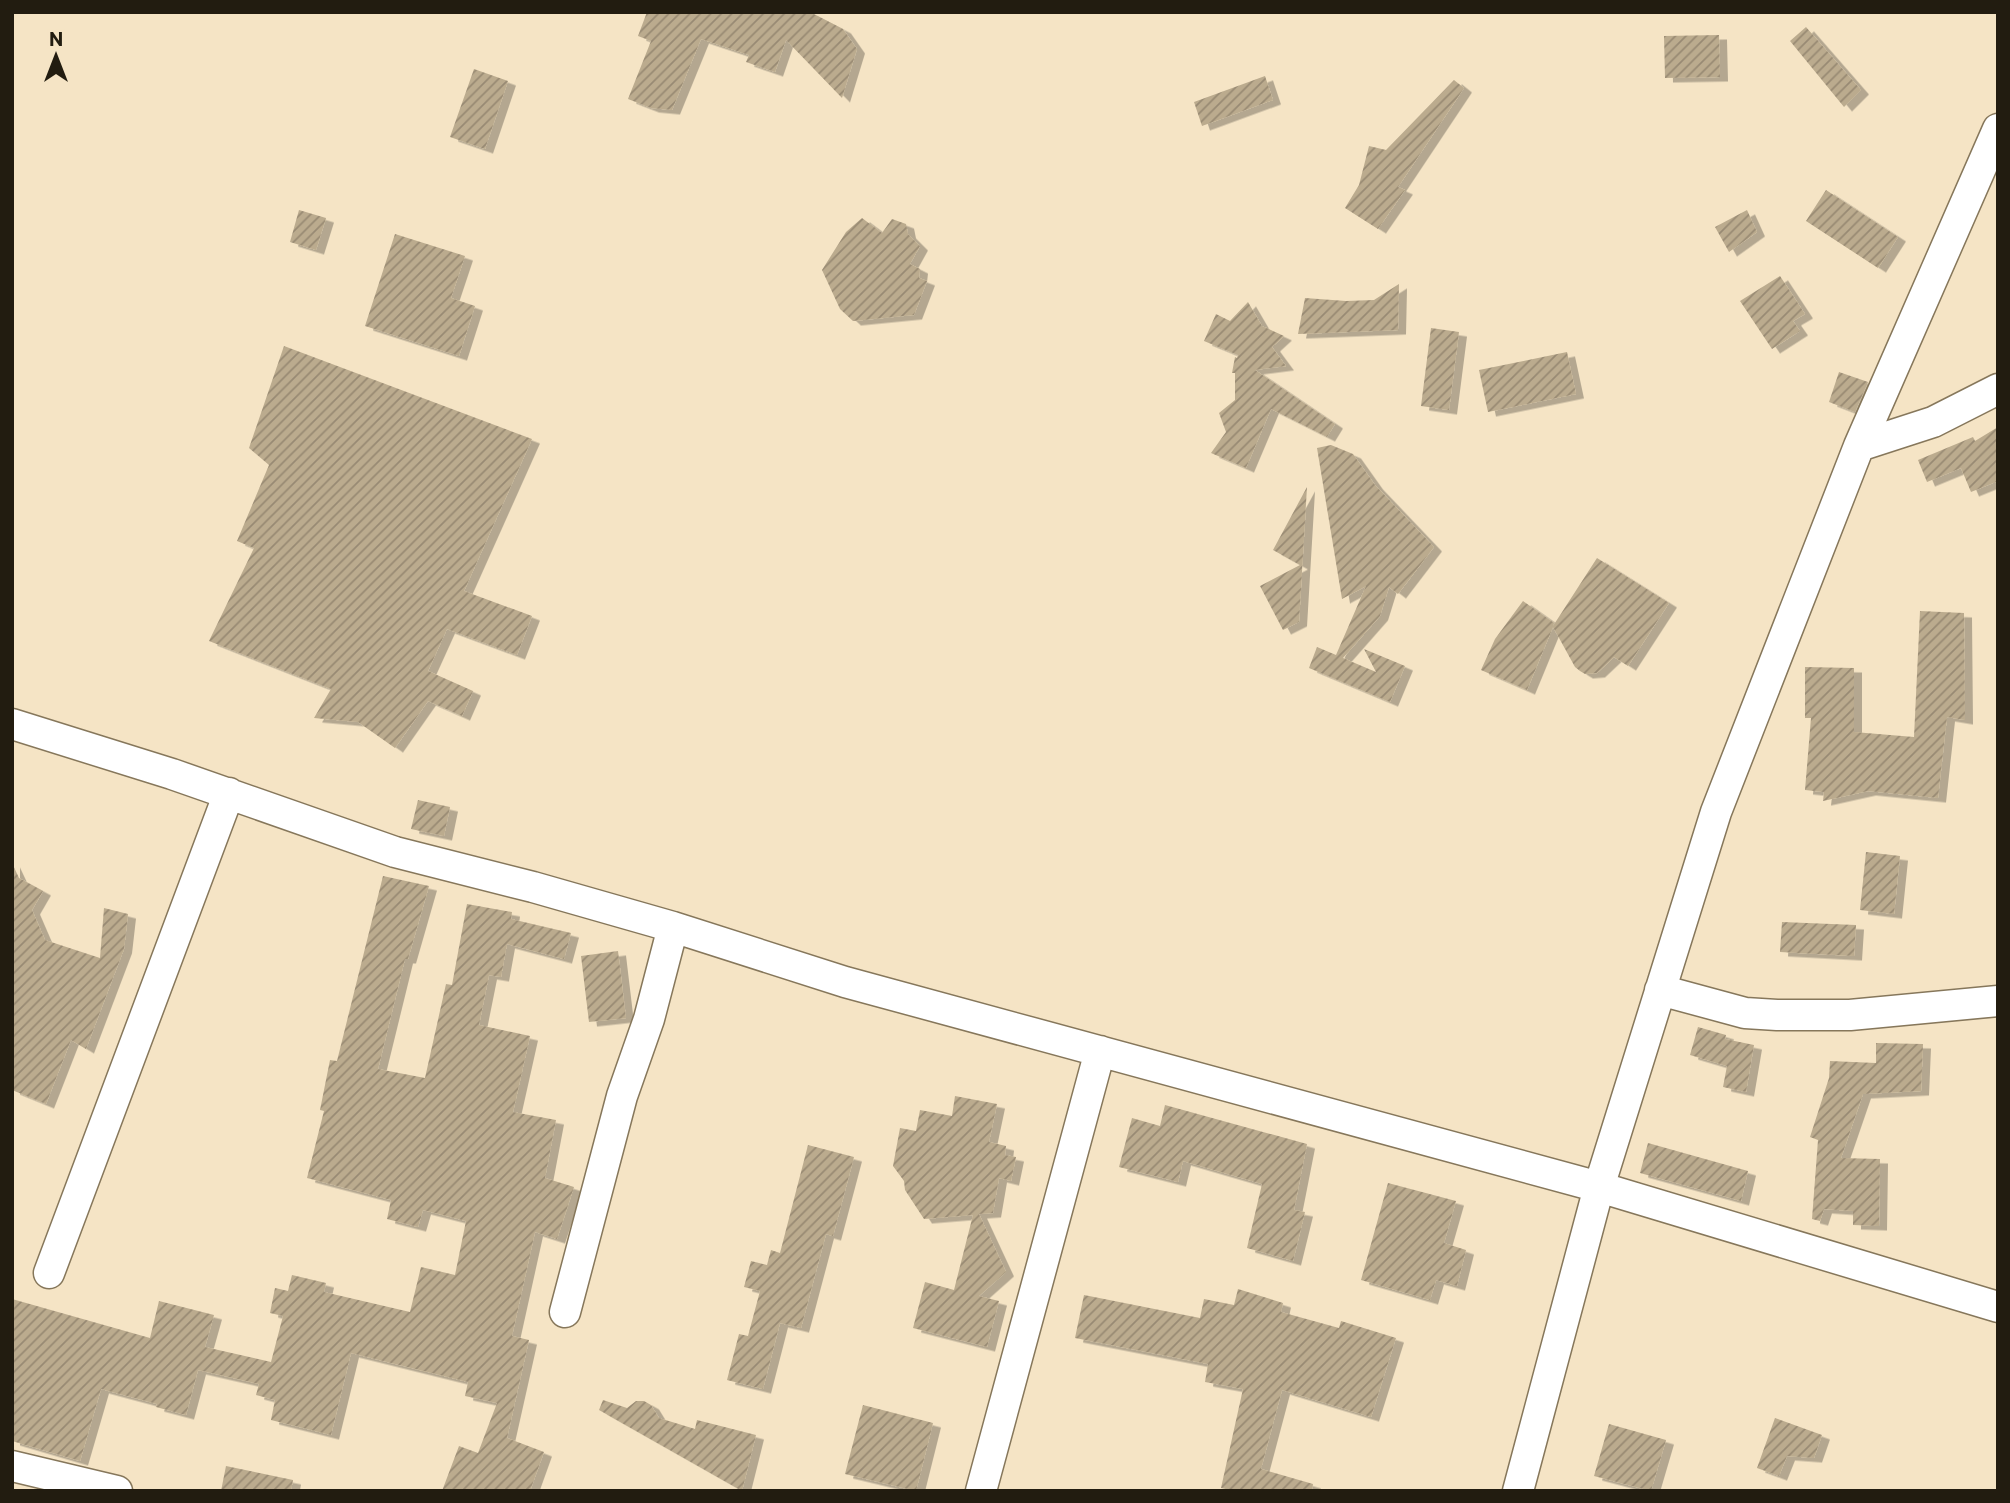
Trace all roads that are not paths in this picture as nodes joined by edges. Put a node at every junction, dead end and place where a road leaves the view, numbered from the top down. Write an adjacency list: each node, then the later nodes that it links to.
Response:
1 (1998, 129): 3 (street)
2 (1998, 389): 3 (street)
3 (1859, 446): 7 (street)
4 (12, 724): 5 (street)
5 (229, 793): 6 (street); 11 (street)
6 (673, 927): 9 (street); 13 (street)
7 (1660, 990): 8 (street); 10 (street)
8 (1998, 1001)
9 (1100, 1051): 10 (street); 16 (street)
10 (1599, 1187): 12 (street); 17 (street)
11 (49, 1273)
12 (1998, 1307)
13 (565, 1312)
14 (12, 1466): 15 (street)
15 (117, 1491)
16 (981, 1491)
17 (1518, 1491)

